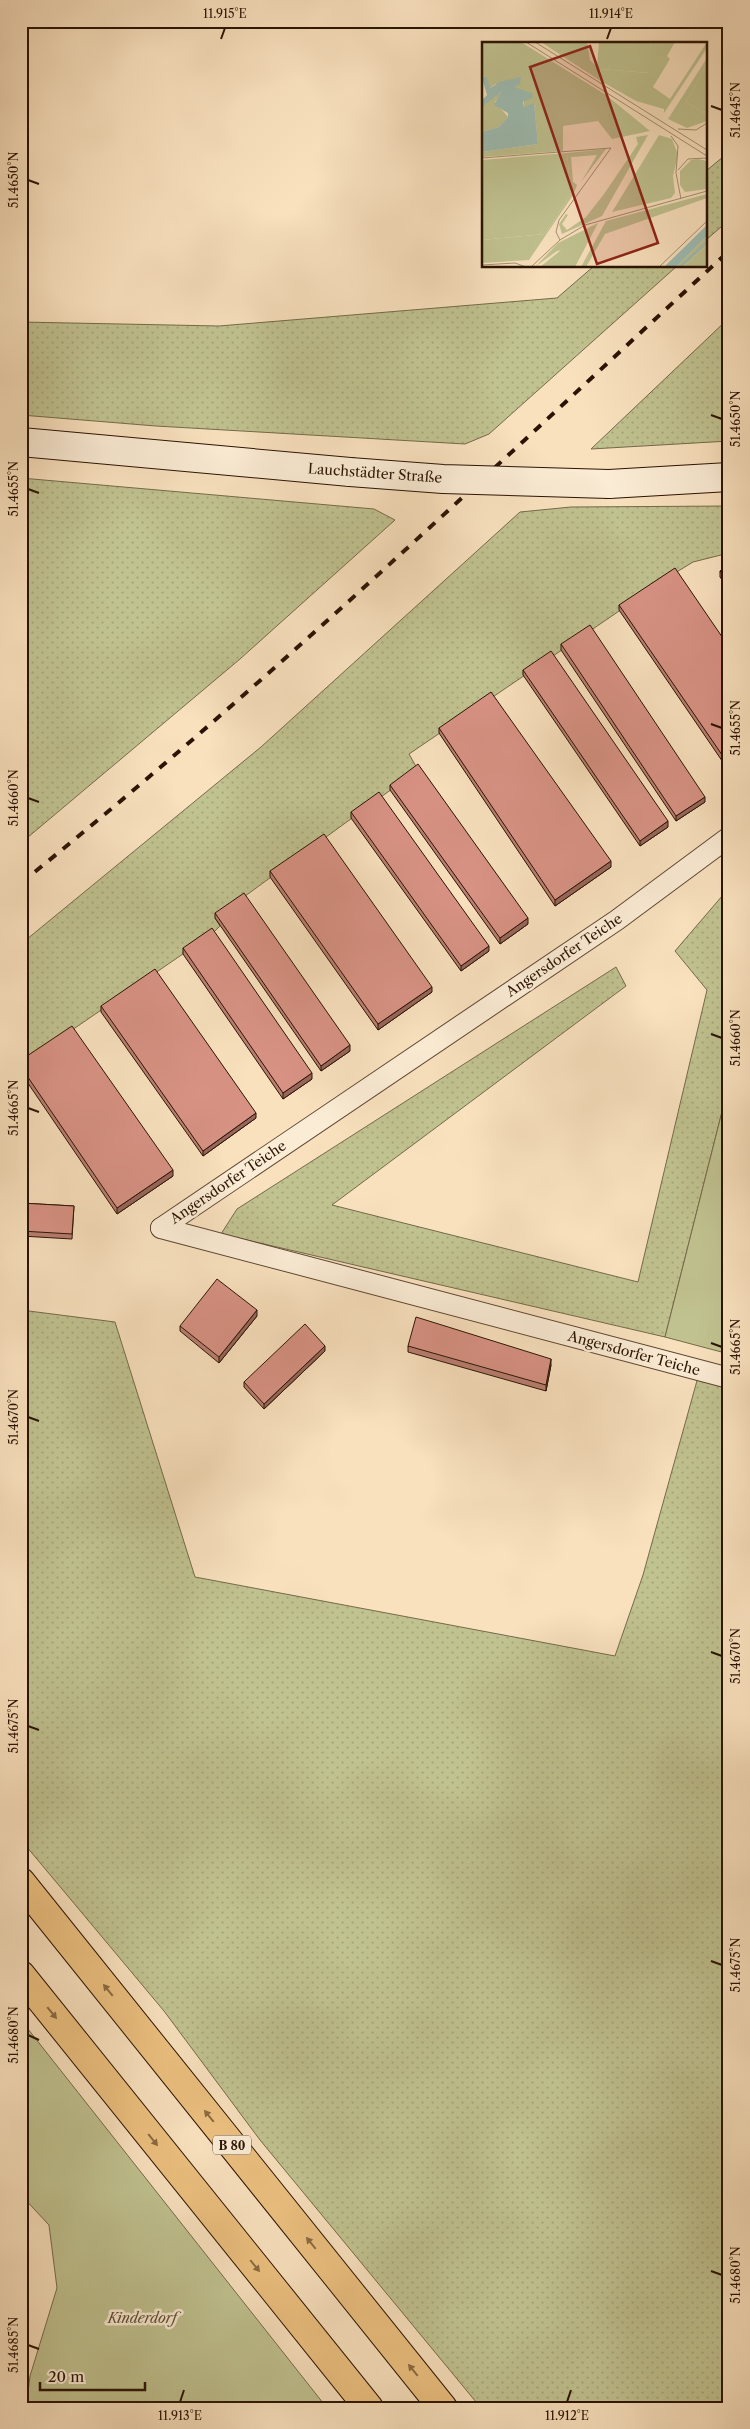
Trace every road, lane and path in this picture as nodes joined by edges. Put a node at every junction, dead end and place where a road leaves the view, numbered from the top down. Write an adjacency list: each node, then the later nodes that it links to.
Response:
1 (21, 442): 2 (main road, Lauchstädter Straße, bridge)
2 (729, 478)
3 (729, 837): 4 (lane, Angersdorfer Teiche)
4 (729, 1378)
5 (21, 1882): 8 (highway, B 80, one-way to 5)
6 (21, 1975): 7 (highway, one-way to 7)
7 (368, 2408)
8 (443, 2408)

